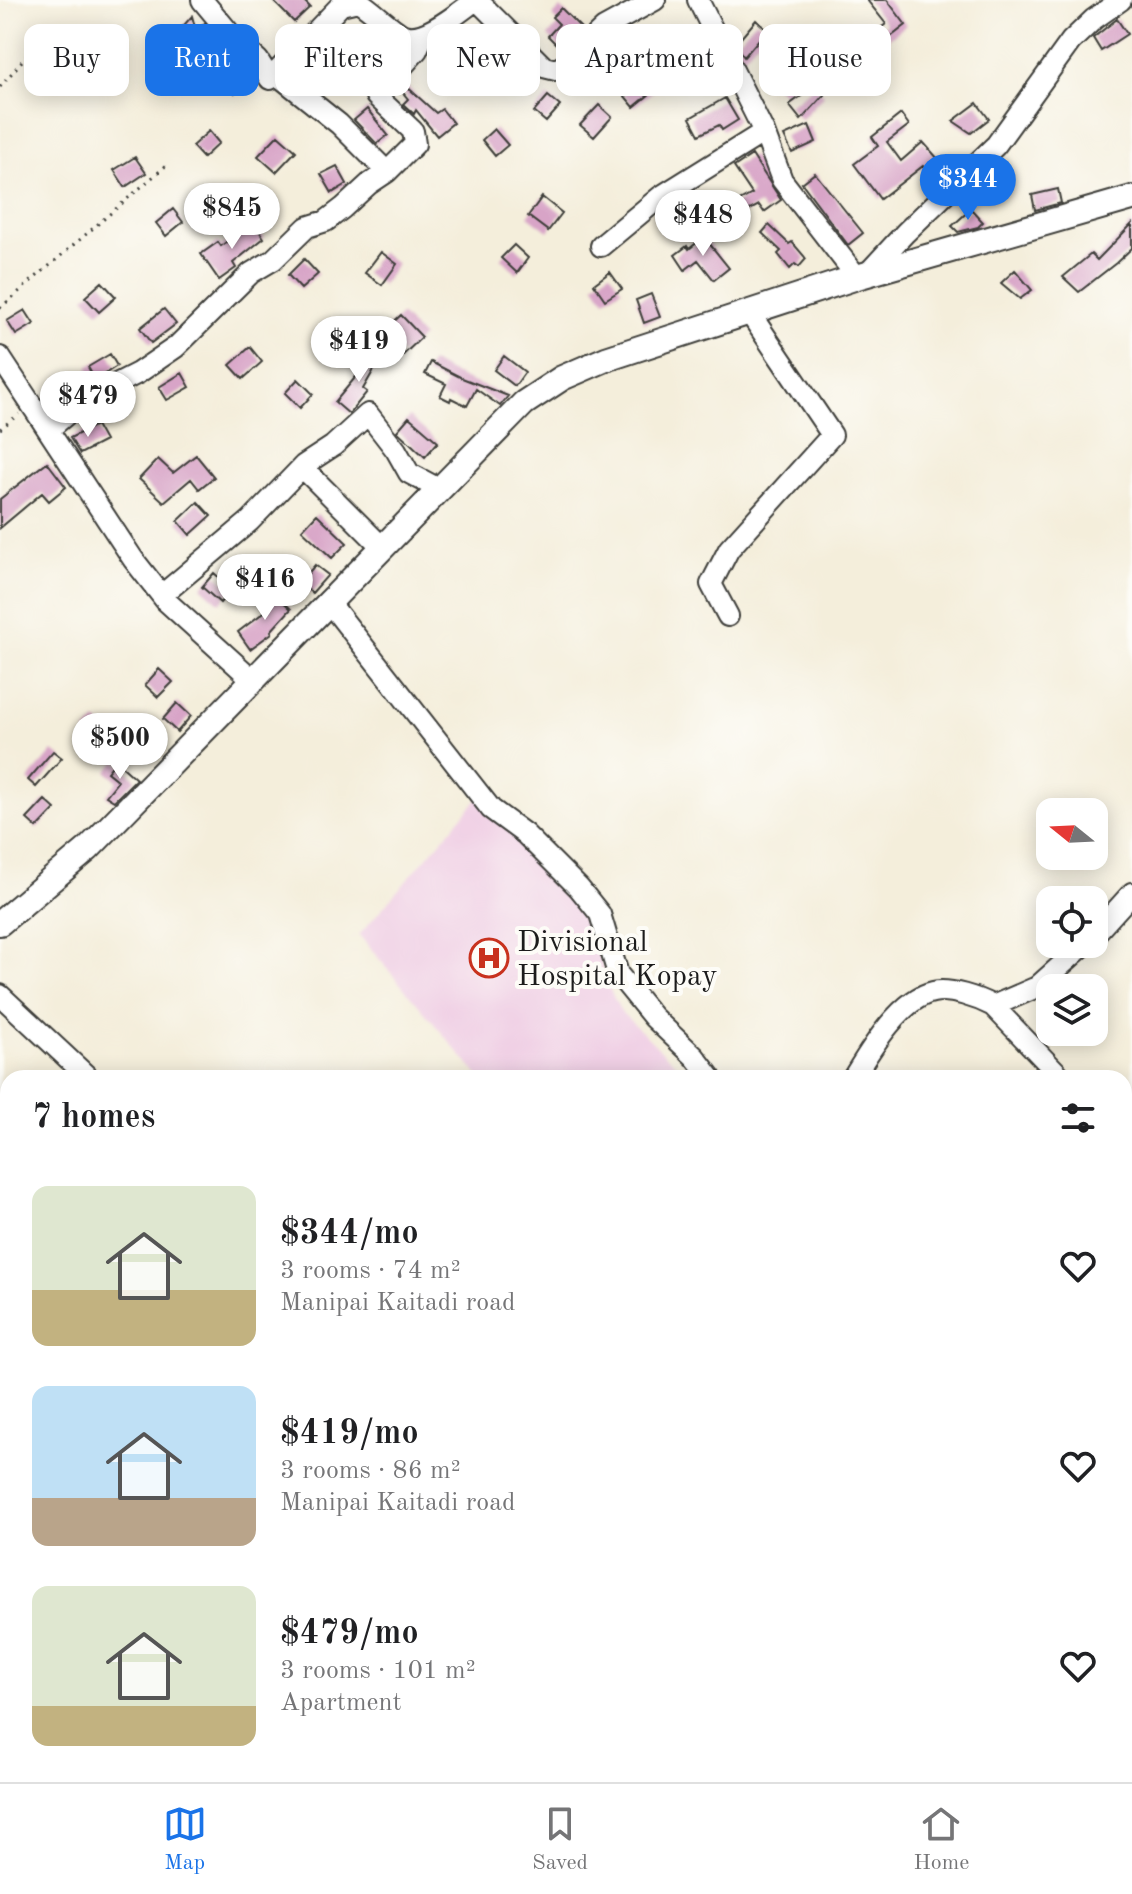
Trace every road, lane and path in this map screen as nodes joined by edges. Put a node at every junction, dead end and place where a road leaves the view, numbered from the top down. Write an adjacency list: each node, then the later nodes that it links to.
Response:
1 (202, 0): 11 (street)
2 (476, 0): 3 (street); 8 (street)
3 (655, 0)
4 (698, 0): 14 (street)
5 (1121, 0): 19 (street)
6 (323, 24): 7 (street)
7 (390, 24)
8 (424, 34): 9 (street); 16 (street)
9 (411, 35)
10 (24, 59): 12 (path)
11 (275, 73)
12 (0, 87)
13 (304, 96): 16 (street)
14 (764, 132): 18 (street); 19 (street)
15 (168, 164): 20 (path)
16 (387, 172): 25 (street)
17 (1132, 198): 19 (main road)
18 (601, 246)
19 (862, 275): 21 (main road)
20 (0, 308)
21 (749, 312): 27 (main road); 31 (street)
22 (0, 357): 23 (street)
23 (31, 404): 24 (path); 25 (street)
24 (0, 429)
25 (48, 430): 29 (street)
26 (302, 467): 27 (street); 28 (street); 29 (street)
27 (439, 489): 28 (main road)
28 (382, 547): 30 (main road)
29 (162, 595): 32 (street)
30 (328, 601): 32 (main road); 40 (street)
31 (728, 616)
32 (252, 679): 35 (main road)
33 (1132, 893): 34 (street)
34 (1108, 920)
35 (0, 923)
36 (1069, 958): 38 (street)
37 (0, 995): 39 (street)
38 (993, 1006): 41 (street); 42 (street)
39 (80, 1070)
40 (705, 1070)
41 (858, 1070)
42 (1054, 1070)

